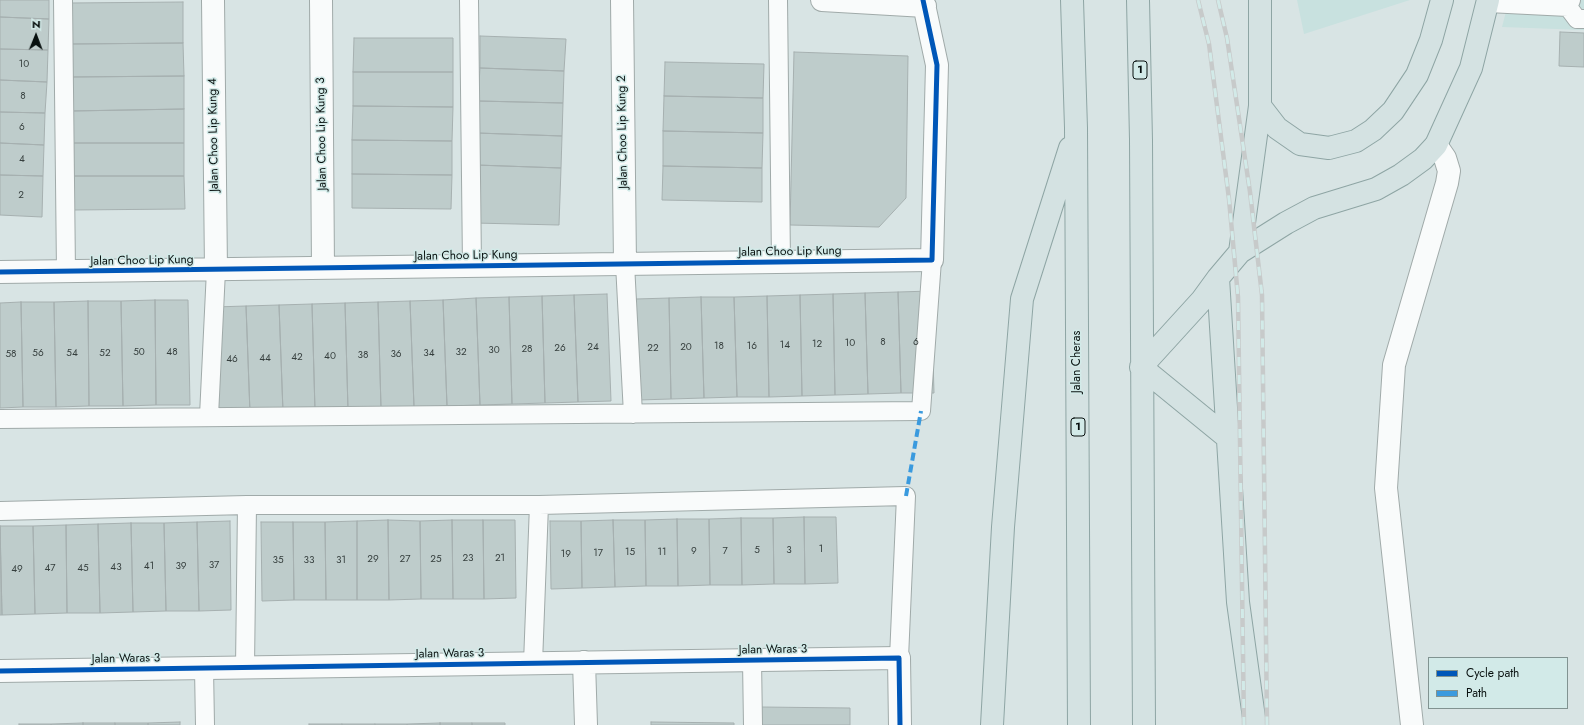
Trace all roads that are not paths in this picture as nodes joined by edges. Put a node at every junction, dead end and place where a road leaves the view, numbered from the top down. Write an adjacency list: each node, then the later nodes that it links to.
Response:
1 (63, 0): 27 (lane)
2 (212, 0): 25 (street, Jalan Choo Lip Kung 4)
3 (321, 0): 24 (street, Jalan Choo Lip Kung 3)
4 (469, 0): 23 (lane)
5 (622, 0): 22 (street, Jalan Choo Lip Kung 2)
6 (778, 0): 21 (lane)
7 (830, 0): 13 (street)
8 (1072, 0): 17 (highway, Jalan Cheras / 1)
9 (1138, 0): 29 (highway, 1)
10 (1260, 0): 16 (highway)
11 (1442, 0): 16 (highway)
12 (1488, 2): 14 (lane); 18 (highway)
13 (924, 3): 20 (street)
14 (1570, 4): 15 (lane)
15 (1584, 19)
16 (1260, 106): 19 (highway)
17 (1076, 128): 48 (highway); 49 (highway, Jalan Cheras / 1)
18 (1436, 145): 19 (highway); 52 (street)
19 (1240, 252): 28 (highway)
20 (932, 260): 21 (street, Jalan Choo Lip Kung); 30 (lane)
21 (782, 262): 22 (street, Jalan Choo Lip Kung)
22 (625, 264): 23 (street, Jalan Choo Lip Kung); 30 (lane)
23 (472, 266): 24 (street, Jalan Choo Lip Kung)
24 (323, 268): 25 (street, Jalan Choo Lip Kung)
25 (216, 270): 27 (street, Jalan Choo Lip Kung); 31 (lane)
26 (0, 272): 27 (street, Jalan Choo Lip Kung)
27 (66, 272)
28 (1218, 278): 29 (highway); 33 (highway)
29 (1142, 367): 33 (highway); 50 (highway, 1)
30 (633, 414): 31 (lane)
31 (210, 416): 32 (lane)
32 (0, 419)
33 (1228, 438): 51 (highway)
34 (247, 505): 35 (lane); 36 (lane); 41 (lane)
35 (538, 506): 37 (lane); 40 (lane)
36 (0, 510)
37 (899, 658): 38 (street, Jalan Waras 3); 47 (street)
38 (752, 660): 39 (street, Jalan Waras 3); 46 (lane)
39 (584, 662): 40 (street, Jalan Waras 3); 45 (street)
40 (533, 663): 41 (street, Jalan Waras 3)
41 (245, 667): 42 (street, Jalan Waras 3)
42 (204, 668): 43 (street, Jalan Waras 3); 44 (lane)
43 (0, 671)
44 (204, 725)
45 (586, 725)
46 (753, 725)
47 (900, 725)
48 (992, 725)
49 (1079, 725)
50 (1144, 725)
51 (1255, 725)
52 (1412, 725)

